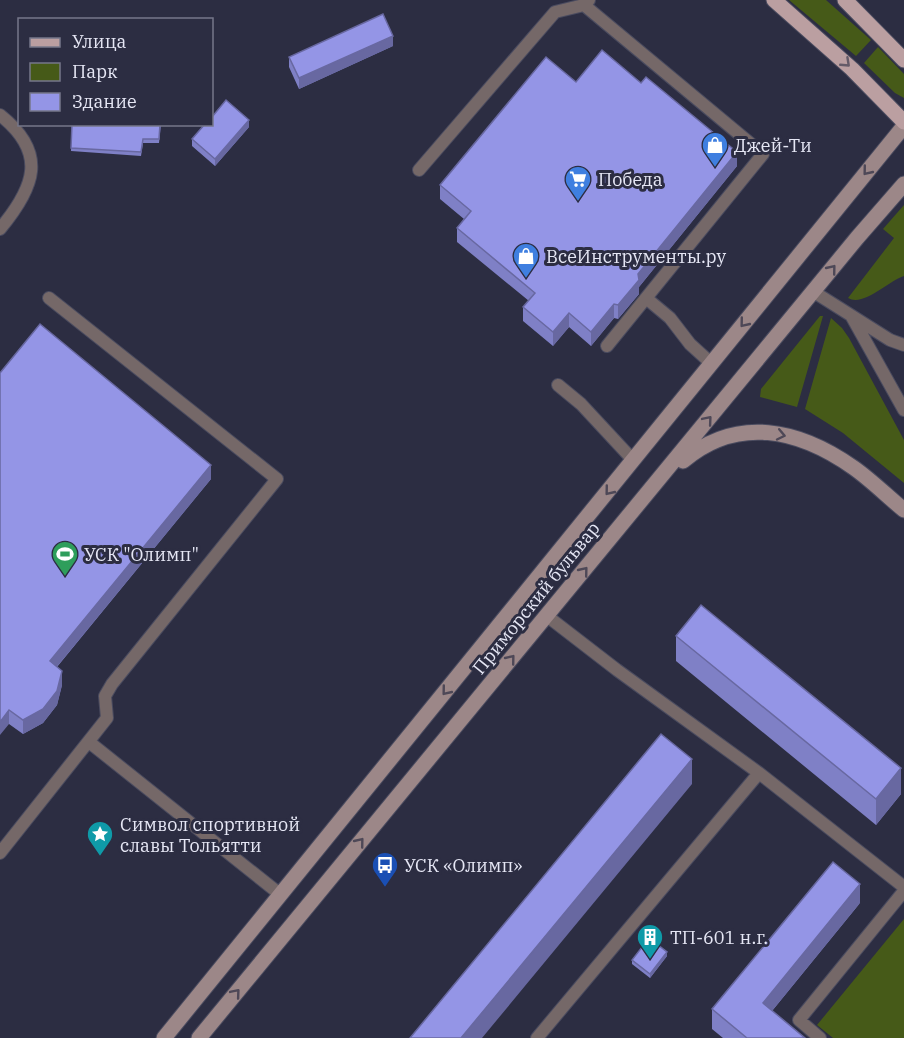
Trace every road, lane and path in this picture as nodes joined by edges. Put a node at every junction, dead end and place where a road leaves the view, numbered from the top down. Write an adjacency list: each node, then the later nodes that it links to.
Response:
1 (774, 0): 6 (main road, one-way to 6)
2 (845, 0): 4 (main road)
3 (586, 2): 7 (lane); 12 (lane)
4 (904, 60)
5 (0, 115): 9 (lane)
6 (904, 124): 16 (main road, one-way to 16)
7 (419, 170)
8 (904, 184): 10 (main road, Приморский бульвар, one-way to 8)
9 (0, 229)
10 (814, 291): 13 (lane); 20 (main road, Приморский бульвар, one-way to 10)
11 (49, 298): 23 (lane)
12 (646, 298): 15 (lane); 16 (lane)
13 (852, 317): 14 (lane); 18 (lane)
14 (904, 345)
15 (607, 346)
16 (711, 364): 19 (main road)
17 (558, 385): 19 (lane)
18 (904, 410)
19 (633, 460): 27 (main road, one-way to 27)
20 (655, 484): 21 (main road, one-way to 21); 22 (main road, Приморский бульвар, one-way to 20)
21 (904, 510)
22 (547, 616): 24 (lane); 29 (main road, Приморский бульвар, one-way to 22)
23 (89, 742): 25 (lane); 27 (lane)
24 (759, 773): 26 (lane); 30 (lane)
25 (0, 853)
26 (904, 889): 31 (lane)
27 (281, 895): 28 (main road)
28 (164, 1038)
29 (199, 1038)
30 (537, 1038)
31 (820, 1038)

